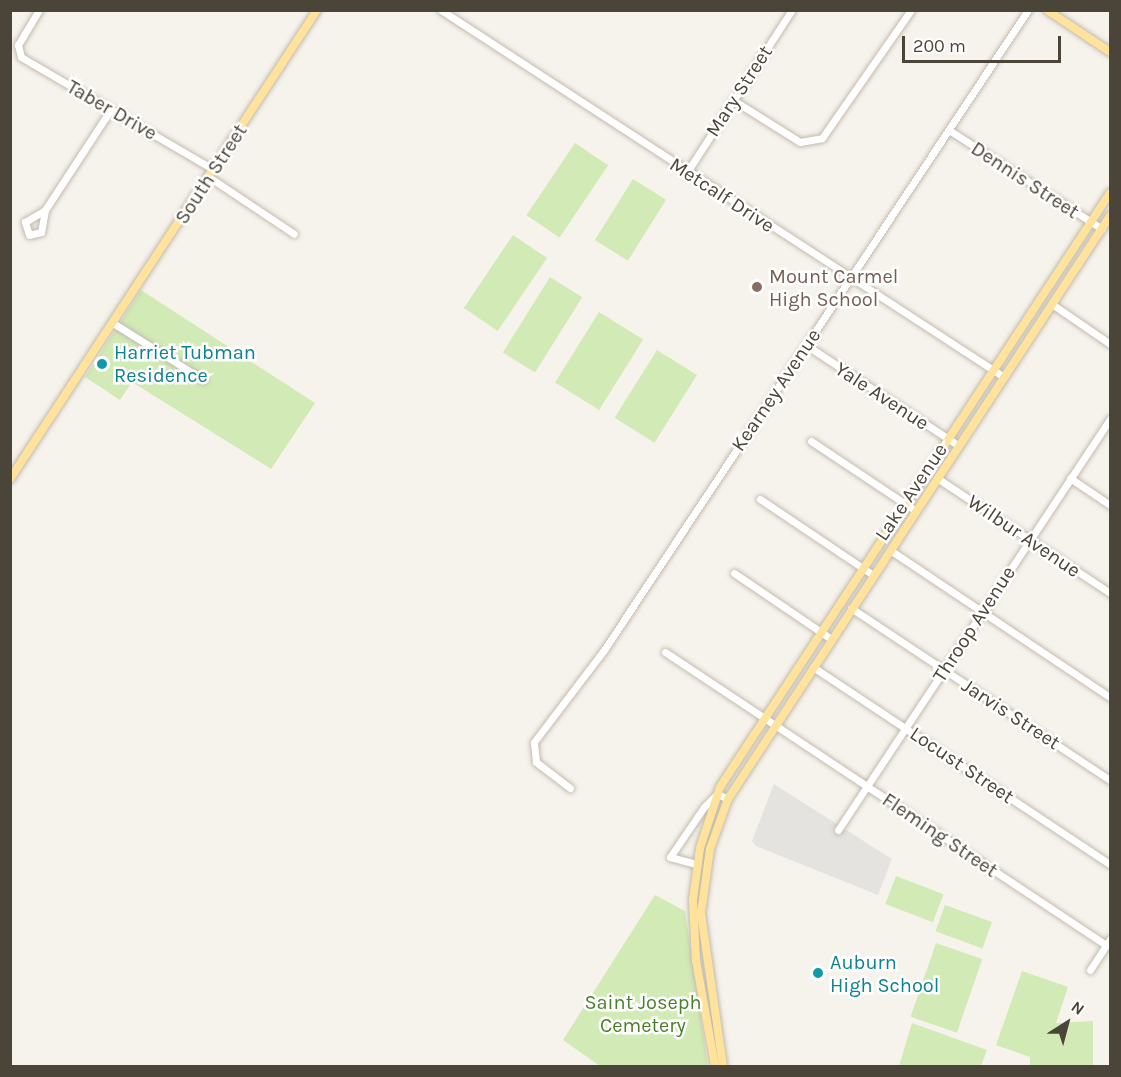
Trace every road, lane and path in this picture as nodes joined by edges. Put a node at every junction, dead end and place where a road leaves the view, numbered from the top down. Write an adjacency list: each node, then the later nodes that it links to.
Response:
1 (39, 10): 10 (street, Taber Drive)
2 (317, 10): 13 (main road, South Street)
3 (441, 10): 12 (street, Metcalf Drive)
4 (792, 10): 9 (street, Mary Street)
5 (911, 10): 9 (street)
6 (1028, 10): 11 (street, Kearney Avenue)
7 (1047, 10): 8 (main road)
8 (1110, 52)
9 (733, 100): 12 (street, Mary Street)
10 (111, 109): 13 (street, Taber Drive); 15 (street)
11 (949, 129): 17 (street, Dennis Street); 20 (street, Kearney Avenue)
12 (687, 172): 20 (street, Metcalf Drive)
13 (211, 173): 19 (street, Taber Drive); 22 (main road, South Street)
14 (1110, 193): 17 (main road, Lake Avenue)
15 (45, 210)
16 (1110, 216): 18 (main road, Lake Avenue)
17 (1091, 222): 18 (street, Dennis Street); 25 (main road, Lake Avenue)
18 (1102, 229): 21 (main road, Lake Avenue)
19 (294, 234)
20 (850, 278): 24 (street, Kearney Avenue); 25 (street, Metcalf Drive)
21 (1052, 304): 23 (street); 26 (main road, Lake Avenue)
22 (113, 323): 27 (street); 34 (main road, South Street)
23 (1110, 344)
24 (806, 345): 29 (street, Yale Avenue); 58 (street, Kearney Avenue)
25 (992, 371): 26 (street, Metcalf Drive); 29 (main road, Lake Avenue)
26 (1004, 377): 31 (main road, Lake Avenue)
27 (204, 380)
28 (1110, 419): 33 (street, Throop Avenue)
29 (947, 438): 31 (street, Yale Avenue); 36 (main road, Lake Avenue)
30 (811, 441): 36 (street)
31 (959, 446): 32 (main road, Lake Avenue)
32 (937, 478): 38 (main road, Lake Avenue); 39 (street, Wilbur Avenue)
33 (1070, 478): 37 (street); 39 (street, Throop Avenue)
34 (10, 479)
35 (760, 499): 41 (street)
36 (904, 503): 38 (street); 41 (main road, Lake Avenue)
37 (1110, 505)
38 (916, 511): 40 (main road, Lake Avenue)
39 (1030, 540): 44 (street, Wilbur Avenue); 46 (street, Throop Avenue)
40 (890, 550): 43 (main road, Lake Avenue); 46 (street)
41 (862, 567): 43 (street); 47 (main road, Lake Avenue)
42 (734, 573): 47 (street)
43 (873, 576): 45 (main road, Lake Avenue)
44 (1110, 593)
45 (851, 608): 48 (main road, Lake Avenue); 51 (street, Jarvis Street)
46 (983, 612): 51 (street, Throop Avenue); 52 (street)
47 (819, 631): 48 (street); 53 (main road, Lake Avenue)
48 (831, 639): 50 (main road, Lake Avenue)
49 (665, 652): 53 (street, Fleming Street)
50 (813, 667): 54 (main road, Lake Avenue); 55 (street, Locust Street)
51 (944, 670): 55 (street, Throop Avenue); 56 (street, Jarvis Street)
52 (1110, 697)
53 (762, 717): 54 (street, Fleming Street); 59 (main road, Lake Avenue)
54 (774, 725): 57 (street, Fleming Street); 60 (main road, Lake Avenue)
55 (906, 728): 57 (street, Throop Avenue); 63 (street, Locust Street)
56 (1110, 780)
57 (866, 786): 61 (street, Throop Avenue); 64 (street, Fleming Street)
58 (570, 788)
59 (717, 794): 60 (street); 62 (main road, Lake Avenue); 62 (street, Lake Avenue)
60 (729, 799): 67 (main road, Lake Avenue)
61 (838, 830)
62 (697, 864): 66 (main road, Lake Avenue)
63 (1110, 864)
64 (1108, 942): 65 (street)
65 (1090, 970)
66 (715, 1066)
67 (723, 1066)

